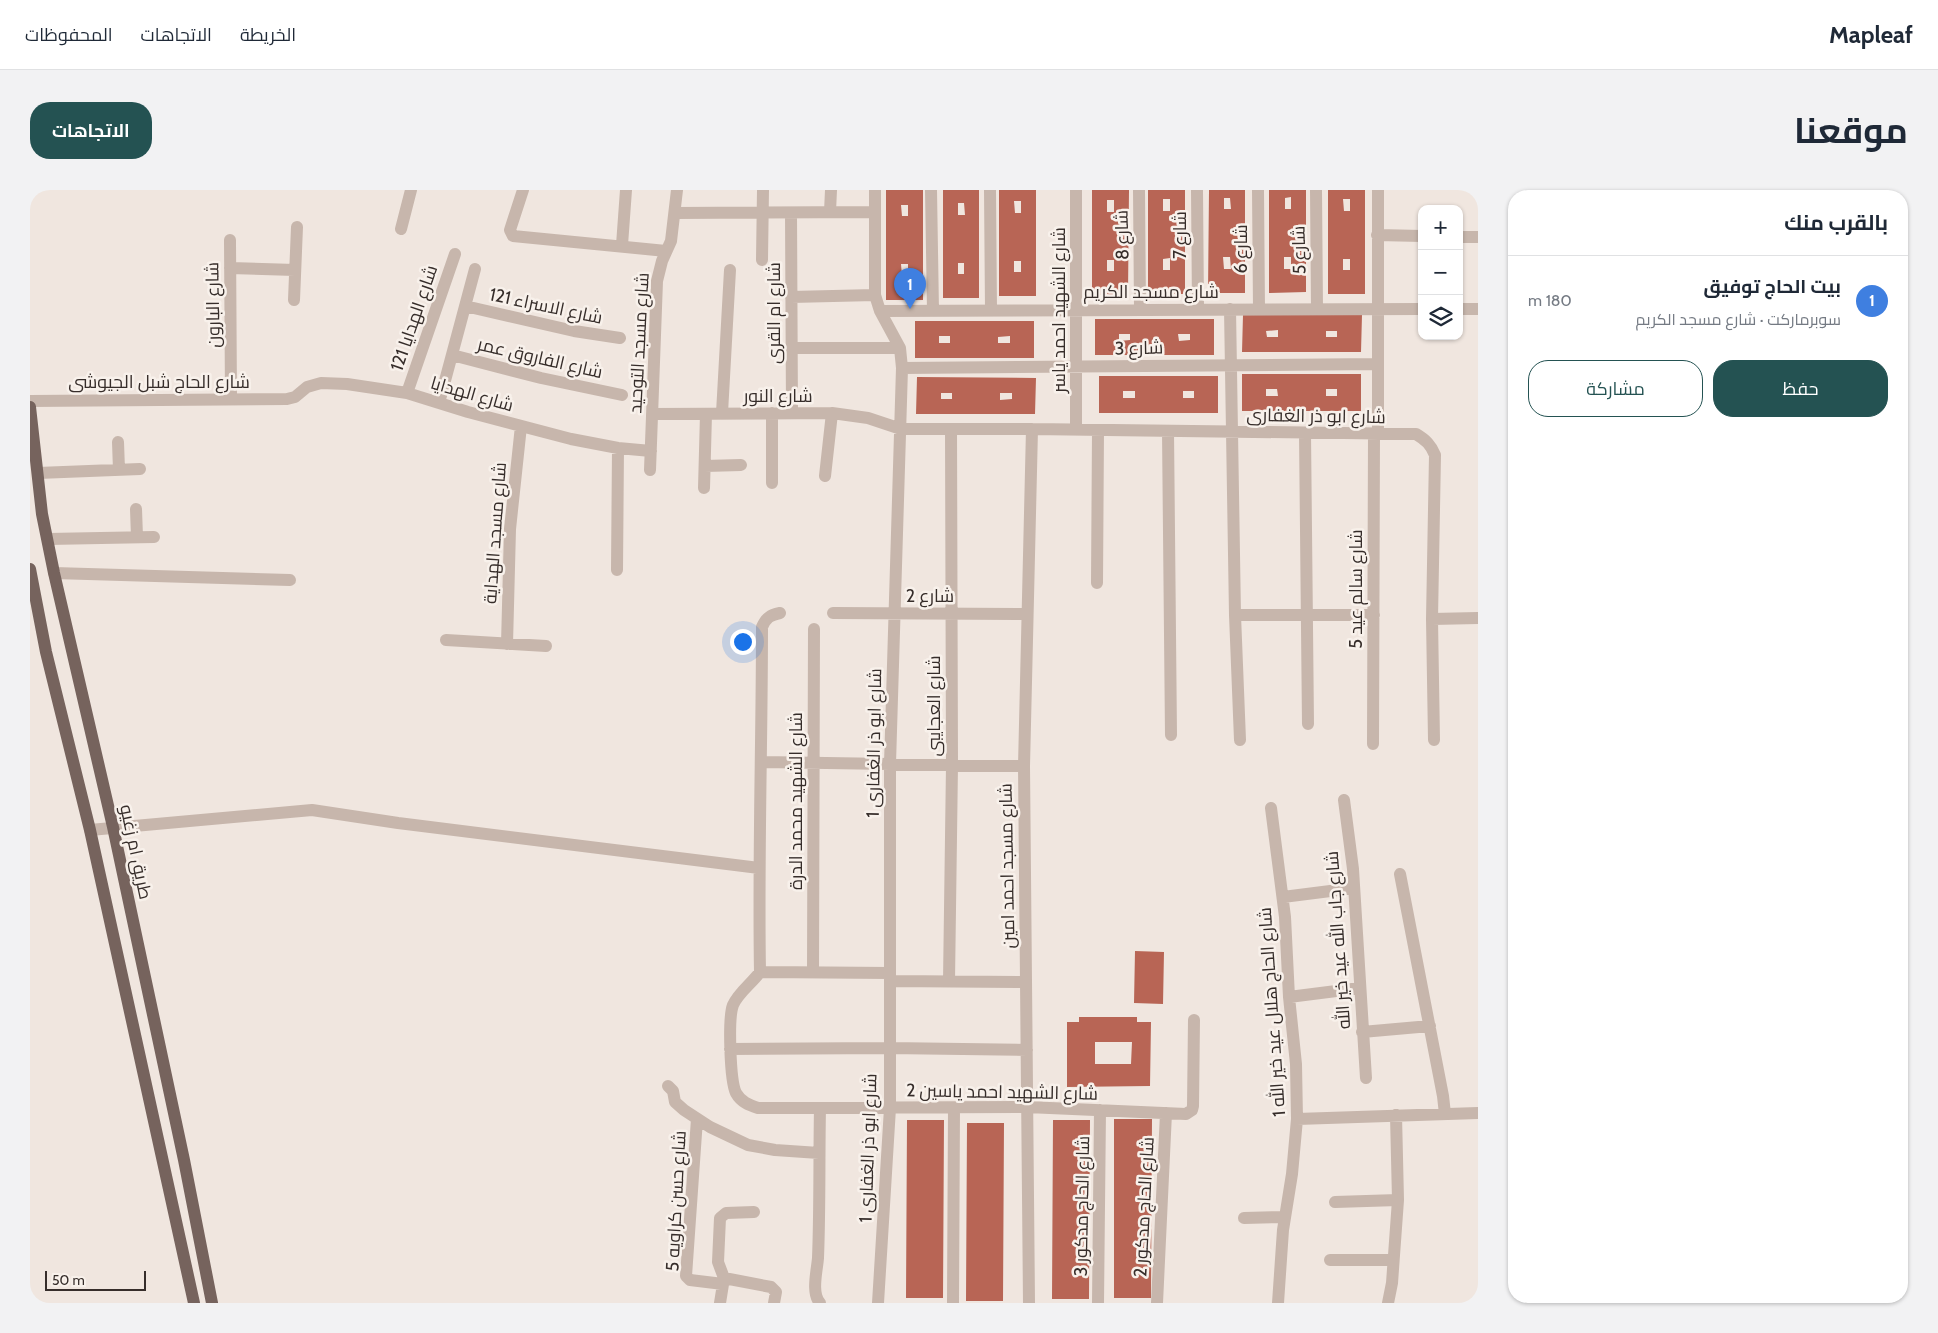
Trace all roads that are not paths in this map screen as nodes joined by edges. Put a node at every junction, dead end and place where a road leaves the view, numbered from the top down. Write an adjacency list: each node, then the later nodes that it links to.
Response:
1 (411, 190): 22 (street)
2 (523, 190): 28 (street)
3 (626, 190): 28 (street)
4 (677, 190): 18 (street, شارع مسجد التوحيد)
5 (763, 190): 19 (street)
6 (830, 190): 16 (street)
7 (875, 190): 17 (street, شارع ابو ذر الغفارى 1)
8 (932, 190): 52 (street)
9 (990, 190): 49 (street)
10 (1076, 190): 50 (street, شارع الشهيد احمد ياسر)
11 (1139, 190): 40 (street, شارع 8)
12 (1198, 190): 41 (street, شارع 7)
13 (1258, 190): 43 (street, شارع 6)
14 (1316, 190): 44 (street, شارع 5)
15 (1378, 190): 23 (street, شارع سالم عيد 5)
16 (830, 212): 17 (street); 20 (street)
17 (875, 212): 36 (street, شارع ابو ذر الغفارى 1)
18 (675, 213): 19 (street); 29 (street, شارع مسجد التوحيد)
19 (763, 213): 20 (street); 31 (street)
20 (791, 213): 37 (street, شارع ام القرى)
21 (296, 226): 34 (street)
22 (402, 229)
23 (1377, 235): 24 (street); 45 (street, شارع سالم عيد 5)
24 (1418, 236)
25 (1463, 237): 26 (street)
26 (1478, 237)
27 (230, 240): 32 (street, شارع البارون)
28 (622, 246): 29 (street)
29 (666, 251): 72 (street, شارع مسجد التوحيد)
30 (455, 254): 61 (street, شارع الهدايا 121)
31 (762, 260)
32 (230, 268): 34 (street); 63 (street, شارع البارون)
33 (475, 269): 39 (street)
34 (295, 270): 38 (street)
35 (730, 270): 68 (street)
36 (875, 294): 37 (street); 51 (street, شارع ابو ذر الغفارى 1)
37 (791, 297): 54 (street, شارع ام القرى)
38 (294, 300)
39 (465, 306): 53 (street, شارع الاسراء 121); 56 (street)
40 (1140, 309): 41 (street, شارع مسجد الكريم); 50 (street, شارع مسجد الكريم)
41 (1198, 309): 42 (street, شارع مسجد الكريم)
42 (1230, 309): 43 (street, شارع مسجد الكريم); 58 (street)
43 (1259, 309): 44 (street, شارع مسجد الكريم)
44 (1317, 309): 45 (street, شارع مسجد الكريم)
45 (1377, 309): 46 (street, شارع مسجد الكريم); 57 (street, شارع سالم عيد 5)
46 (1418, 309)
47 (1463, 309): 48 (street)
48 (1478, 309)
49 (991, 310): 50 (street, شارع مسجد الكريم); 52 (street, شارع مسجد الكريم)
50 (1076, 310): 59 (street, شارع الشهيد احمد ياسر)
51 (880, 311): 52 (street, شارع مسجد الكريم); 55 (street, شارع ابو ذر الغفارى 1)
52 (933, 311)
53 (620, 338)
54 (791, 348): 55 (street); 70 (street, شارع ام القرى)
55 (900, 348): 60 (street, شارع ابو ذر الغفارى 1)
56 (452, 356): 62 (street, شارع الفاروق عمر); 66 (street)
57 (1378, 364): 58 (street, شارع 3); 83 (street, شارع سالم عيد 5)
58 (1232, 365): 59 (street, شارع 3); 81 (street)
59 (1076, 366): 60 (street, شارع 3); 78 (street, شارع الشهيد احمد ياسر)
60 (902, 368): 75 (street, شارع ابو ذر الغفارى 1)
61 (407, 393): 64 (street, شارع الهدايا); 66 (street, شارع الهدايا)
62 (622, 395)
63 (231, 399): 64 (street, شارع الحاج شبل الجيوشى); 65 (street, شارع الحاج شبل الجيوشى)
64 (287, 399)
65 (30, 401)
66 (439, 403): 74 (street, شارع الهدايا)
67 (30, 407): 92 (main road, طريق ام زغيو)
68 (722, 413): 69 (street, شارع النور); 73 (street, شارع النور)
69 (772, 413): 70 (street, شارع النور); 94 (street)
70 (792, 413): 71 (street, شارع النور)
71 (832, 413): 75 (street, شارع النور); 93 (street)
72 (652, 414): 73 (street, شارع النور); 86 (street, شارع مسجد التوحيد)
73 (706, 414): 88 (street)
74 (520, 426): 85 (street, شارع الهدايا); 117 (street, شارع مسجد الهداية)
75 (901, 429): 77 (street, شارع ابو ذر الغفارى); 107 (street, شارع ابو ذر الغفارى 1)
76 (1032, 429): 77 (street, شارع ابو ذر الغفارى); 78 (street, شارع ابو ذر الغفارى); 109 (street, شارع مسجد احمد امين)
77 (952, 430): 108 (street, شارع العجايبى)
78 (1076, 430): 79 (street, شارع ابو ذر الغفارى)
79 (1098, 431): 80 (street, شارع ابو ذر الغفارى); 104 (street)
80 (1168, 432): 81 (street, شارع ابو ذر الغفارى); 120 (street)
81 (1233, 432): 82 (street, شارع ابو ذر الغفارى); 110 (street)
82 (1305, 433): 83 (street, شارع ابو ذر الغفارى); 111 (street)
83 (1376, 434): 112 (street, شارع سالم عيد 5); 114 (street, شارع ابو ذر الغفارى)
84 (118, 442): 89 (street)
85 (618, 448): 86 (street, شارع الهدايا); 101 (street)
86 (651, 450): 91 (street, شارع مسجد التوحيد)
87 (741, 465): 88 (street)
88 (705, 466): 95 (street)
89 (119, 470): 90 (street); 92 (street)
90 (140, 470)
91 (650, 470)
92 (38, 473): 99 (main road, طريق ام زغيو)
93 (825, 476)
94 (772, 483)
95 (704, 488)
96 (136, 509): 98 (street)
97 (154, 537): 98 (street)
98 (137, 538): 99 (street)
99 (48, 539): 102 (main road, طريق ام زغيو)
100 (30, 569): 132 (main road)
101 (617, 570)
102 (54, 573): 103 (street); 131 (main road, طريق ام زغيو)
103 (290, 580)
104 (1097, 583)
105 (780, 613): 124 (street)
106 (833, 614): 107 (street, شارع 2)
107 (894, 614): 108 (street, شارع 2); 126 (street, شارع ابو ذر الغفارى 1)
108 (952, 614): 109 (street, شارع 2); 127 (street, شارع العجايبى)
109 (1027, 614): 128 (street, شارع مسجد احمد امين)
110 (1235, 615): 111 (street); 121 (street)
111 (1307, 615): 112 (street); 119 (street)
112 (1374, 615): 123 (street, شارع سالم عيد 5)
113 (1478, 618): 114 (street)
114 (1432, 619): 122 (street, شارع ابو ذر الغفارى)
115 (814, 629): 125 (street, شارع الشهيد محمد الدرة)
116 (446, 640): 117 (street)
117 (507, 644): 118 (street)
118 (546, 646)
119 (1308, 724)
120 (1171, 735)
121 (1240, 740)
122 (1434, 740)
123 (1373, 744)
124 (762, 762): 125 (street); 133 (street)
125 (813, 762): 126 (street); 138 (street, شارع الشهيد محمد الدرة)
126 (890, 764): 127 (street); 139 (street, شارع ابو ذر الغفارى 1)
127 (952, 765): 128 (street); 140 (street, شارع العجايبى)
128 (1024, 766): 141 (street, شارع مسجد احمد امين)
129 (1344, 800): 135 (street, شارع جاب الله عيد خير الله)
130 (1271, 808): 136 (street, شارع الحاج هلال عيد خير الله 1)
131 (113, 827): 132 (street); 133 (street); 150 (main road, طريق ام زغيو)
132 (90, 830): 151 (main road)
133 (759, 868): 137 (street)
134 (1400, 874): 145 (street)
135 (1354, 888): 136 (street); 142 (street, شارع جاب الله عيد خير الله)
136 (1282, 897): 143 (street, شارع الحاج هلال عيد خير الله 1)
137 (760, 972): 138 (street); 148 (street, شارع الشهيد احمد ياسين 2)
138 (813, 972): 139 (street)
139 (890, 977): 140 (street); 147 (street, شارع ابو ذر الغفارى 1)
140 (949, 981): 141 (street)
141 (1026, 982): 149 (street, شارع مسجد احمد امين)
142 (1360, 988): 143 (street); 146 (street, شارع جاب الله عيد خير الله)
143 (1289, 997): 164 (street, شارع الحاج هلال عيد خير الله 1)
144 (1194, 1020): 159 (street, شارع الشهيد احمد ياسين 2)
145 (1430, 1026): 146 (street); 160 (street)
146 (1362, 1032): 152 (street, شارع جاب الله عيد خير الله)
147 (889, 1048): 148 (street); 149 (street); 156 (street, شارع ابو ذر الغفارى 1)
148 (730, 1049): 155 (street, شارع الشهيد احمد ياسين 2)
149 (1027, 1050): 154 (street, شارع مسجد احمد امين)
150 (162, 1055): 151 (main road); 175 (main road, طريق ام زغيو)
151 (140, 1062): 174 (main road)
152 (1366, 1078)
153 (668, 1086): 163 (street)
154 (1027, 1107): 157 (street, شارع الشهيد احمد ياسين 2); 158 (street, شارع الشهيد احمد ياسين 2); 181 (street, شارع مسجد احمد امين)
155 (820, 1108): 156 (street, شارع الشهيد احمد ياسين 2); 165 (street)
156 (890, 1108): 157 (street, شارع الشهيد احمد ياسين 2); 179 (street, شارع ابو ذر الغفارى 1)
157 (954, 1108): 180 (street)
158 (1100, 1110): 159 (street, شارع الشهيد احمد ياسين 2); 182 (street, شارع الحاج مدكور 3)
159 (1166, 1113): 183 (street, شارع الحاج مدكور 2)
160 (1445, 1114): 161 (street); 162 (street)
161 (1478, 1114)
162 (1396, 1115): 164 (street); 166 (street)
163 (697, 1119): 165 (street); 173 (street, شارع حسن كراويه 5)
164 (1297, 1119): 169 (street, شارع الحاج هلال عيد خير الله 1)
165 (819, 1153): 178 (street)
166 (1398, 1200): 167 (street); 172 (street)
167 (1335, 1202)
168 (754, 1212): 173 (street)
169 (1285, 1217): 170 (street); 184 (street, شارع الحاج هلال عيد خير الله 1)
170 (1244, 1218)
171 (1330, 1260): 172 (street)
172 (1393, 1260): 185 (street)
173 (724, 1281): 176 (street); 177 (street)
174 (194, 1303)
175 (212, 1303)
176 (720, 1303)
177 (774, 1303)
178 (820, 1303)
179 (878, 1303)
180 (953, 1303)
181 (1029, 1303)
182 (1098, 1303)
183 (1157, 1303)
184 (1278, 1303)
185 (1388, 1303)

